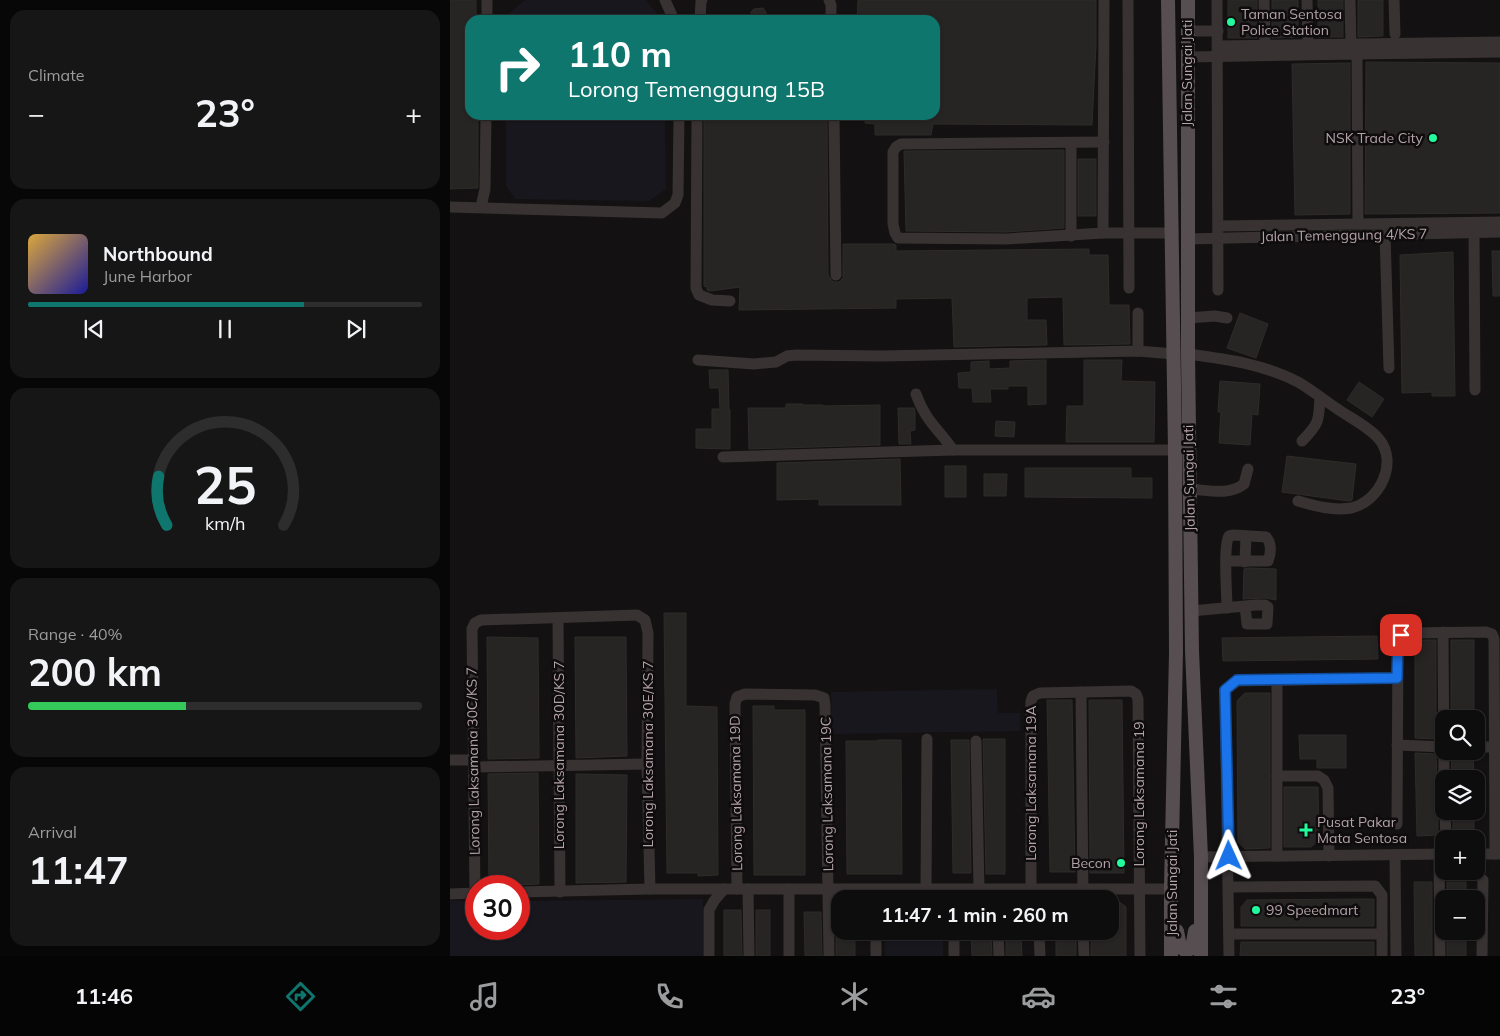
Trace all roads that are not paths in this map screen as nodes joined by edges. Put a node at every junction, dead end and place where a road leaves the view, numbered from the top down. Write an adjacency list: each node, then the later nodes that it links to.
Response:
1 (487, 0): 15 (street)
2 (664, 0): 16 (street)
3 (702, 0): 17 (street)
4 (829, 0): 18 (street)
5 (1104, 0): 35 (street)
6 (1128, 0): 44 (street)
7 (1162, 0): 19 (main road)
8 (1168, 0): 19 (main road, Jalan Sungai Jati)
9 (1188, 0): 20 (main road, Jalan Sungai Jati)
10 (1217, 0): 21 (street)
11 (1264, 0): 24 (street)
12 (1307, 0): 25 (street)
13 (1350, 0): 26 (street)
14 (1394, 0): 22 (street)
15 (487, 15)
16 (672, 15)
17 (700, 15)
18 (832, 15)
19 (1169, 31): 45 (main road, Jalan Sungai Jati)
20 (1188, 31): 21 (street); 29 (main road, Jalan Sungai Jati)
21 (1218, 31): 27 (street)
22 (1395, 34)
23 (1500, 42): 26 (street)
24 (1265, 46): 25 (street); 27 (street)
25 (1308, 46): 26 (street)
26 (1354, 50): 27 (street); 28 (street); 39 (street)
27 (1218, 51): 29 (street); 40 (street)
28 (1500, 52)
29 (1188, 57): 49 (main road, Jalan Sungai Jati)
30 (486, 120): 37 (street)
31 (679, 120): 37 (street)
32 (697, 120): 53 (street)
33 (834, 120): 50 (street)
34 (1071, 142): 35 (street); 47 (street); 47 (street)
35 (1104, 142): 43 (street)
36 (450, 207): 37 (street)
37 (481, 207)
38 (1500, 222): 39 (street)
39 (1358, 224): 40 (street)
40 (1219, 226): 48 (street)
41 (1474, 232): 42 (street, Jalan Temenggung 4/KS 7); 46 (street, Jalan Temenggung 4/KS 7); 61 (street)
42 (1500, 232)
43 (1103, 233): 44 (street); 47 (street)
44 (1130, 233): 45 (street); 51 (street)
45 (1173, 233): 58 (main road, Jalan Sungai Jati)
46 (1385, 234): 48 (street, Jalan Temenggung 4/KS 7); 60 (street)
47 (1071, 236)
48 (1219, 238): 49 (street, Jalan Temenggung 4/KS 7); 52 (street)
49 (1187, 239): 55 (main road, Jalan Sungai Jati)
50 (836, 274)
51 (1129, 288)
52 (1218, 290)
53 (730, 301)
54 (1138, 312): 57 (street)
55 (1187, 318): 56 (street); 58 (main road, Jalan Sungai Jati)
56 (1227, 318)
57 (1138, 351): 58 (street); 59 (street)
58 (1181, 354): 63 (street); 66 (main road, Jalan Sungai Jati); 69 (main road, Jalan Sungai Jati)
59 (698, 360)
60 (1389, 368)
61 (1475, 390)
62 (916, 394): 65 (street)
63 (1320, 397): 64 (street); 70 (street)
64 (1302, 441)
65 (953, 450): 66 (street); 67 (street)
66 (1175, 450): 130 (main road, Jalan Sungai Jati)
67 (723, 457)
68 (1248, 469): 69 (street)
69 (1190, 488): 76 (main road, Jalan Sungai Jati)
70 (1298, 502)
71 (1246, 536): 72 (street); 73 (street); 73 (street)
72 (1226, 562): 73 (street); 75 (street)
73 (1245, 562)
74 (1245, 606): 75 (street)
75 (1227, 608): 76 (street)
76 (1191, 611): 103 (main road, Jalan Sungai Jati)
77 (558, 618): 92 (street, Lorong Laksamana 30C/KS 7); 93 (street, Lorong Laksamana 30E/KS 7); 94 (street, Lorong Laksamana 30D/KS 7)
78 (1443, 632): 79 (street); 84 (street); 85 (street)
79 (1397, 678): 80 (street); 89 (street)
80 (1277, 680): 95 (street); 104 (street)
81 (1081, 692): 83 (street, Lorong Laksamana 19A); 124 (street, Lorong Laksamana 19A); 125 (street)
82 (824, 698): 113 (street, Lorong Laksamana 19D); 115 (street, Lorong Laksamana 19C)
83 (1138, 699): 118 (street, Lorong Laksamana 19)
84 (1497, 704): 88 (street)
85 (1443, 710)
86 (927, 739): 116 (street)
87 (976, 741): 117 (street)
88 (1496, 744): 96 (street)
89 (1397, 746): 90 (street); 97 (street)
90 (1435, 746)
91 (450, 760): 92 (street)
92 (473, 764): 94 (street); 107 (street, Lorong Laksamana 30C/KS 7)
93 (647, 764): 94 (street); 111 (street, Lorong Laksamana 30E/KS 7)
94 (558, 766): 128 (street, Lorong Laksamana 30D/KS 7)
95 (1277, 776): 105 (street); 106 (street)
96 (1498, 790): 98 (street)
97 (1397, 824)
98 (1498, 832): 101 (street)
99 (1435, 854): 102 (street)
100 (1485, 854): 101 (street)
101 (1498, 854)
102 (1395, 855): 106 (street); 154 (street)
103 (1201, 856): 104 (street); 132 (main road, Jalan Sungai Jati)
104 (1229, 856): 105 (street); 110 (street)
105 (1277, 856): 106 (street)
106 (1329, 856)
107 (476, 875)
108 (1441, 880): 155 (street)
109 (1483, 880): 156 (street)
110 (1229, 887): 133 (street); 134 (street)
111 (650, 889): 112 (street); 128 (street)
112 (724, 889): 113 (street); 140 (street)
113 (742, 889): 114 (street); 141 (street, Lorong Laksamana 19D)
114 (789, 889): 115 (street); 142 (street)
115 (828, 889): 119 (street); 143 (street, Lorong Laksamana 19C)
116 (926, 889): 120 (street); 121 (street)
117 (979, 889): 122 (street); 123 (street)
118 (1140, 889): 126 (street); 130 (street); 149 (street, Lorong Laksamana 19)
119 (838, 890)
120 (916, 890)
121 (932, 890)
122 (974, 890)
123 (983, 890)
124 (1036, 890)
125 (1083, 890)
126 (1119, 891)
127 (530, 892): 128 (street)
128 (560, 892)
129 (465, 893): 131 (street)
130 (1171, 893): 132 (main road); 150 (main road, Jalan Sungai Jati)
131 (450, 894)
132 (1200, 896): 151 (main road, Jalan Sungai Jati)
133 (1229, 934): 134 (street); 152 (street)
134 (1382, 934): 153 (street)
135 (876, 940): 144 (street)
136 (954, 940): 145 (street)
137 (998, 940): 146 (street)
138 (1039, 940): 147 (street)
139 (1084, 940): 148 (street)
140 (709, 956)
141 (749, 956)
142 (789, 956)
143 (829, 956)
144 (876, 956)
145 (954, 956)
146 (999, 956)
147 (1040, 956)
148 (1084, 956)
149 (1140, 956)
150 (1172, 956)
151 (1201, 956)
152 (1229, 956)
153 (1382, 956)
154 (1396, 956)
155 (1440, 956)
156 (1482, 956)

